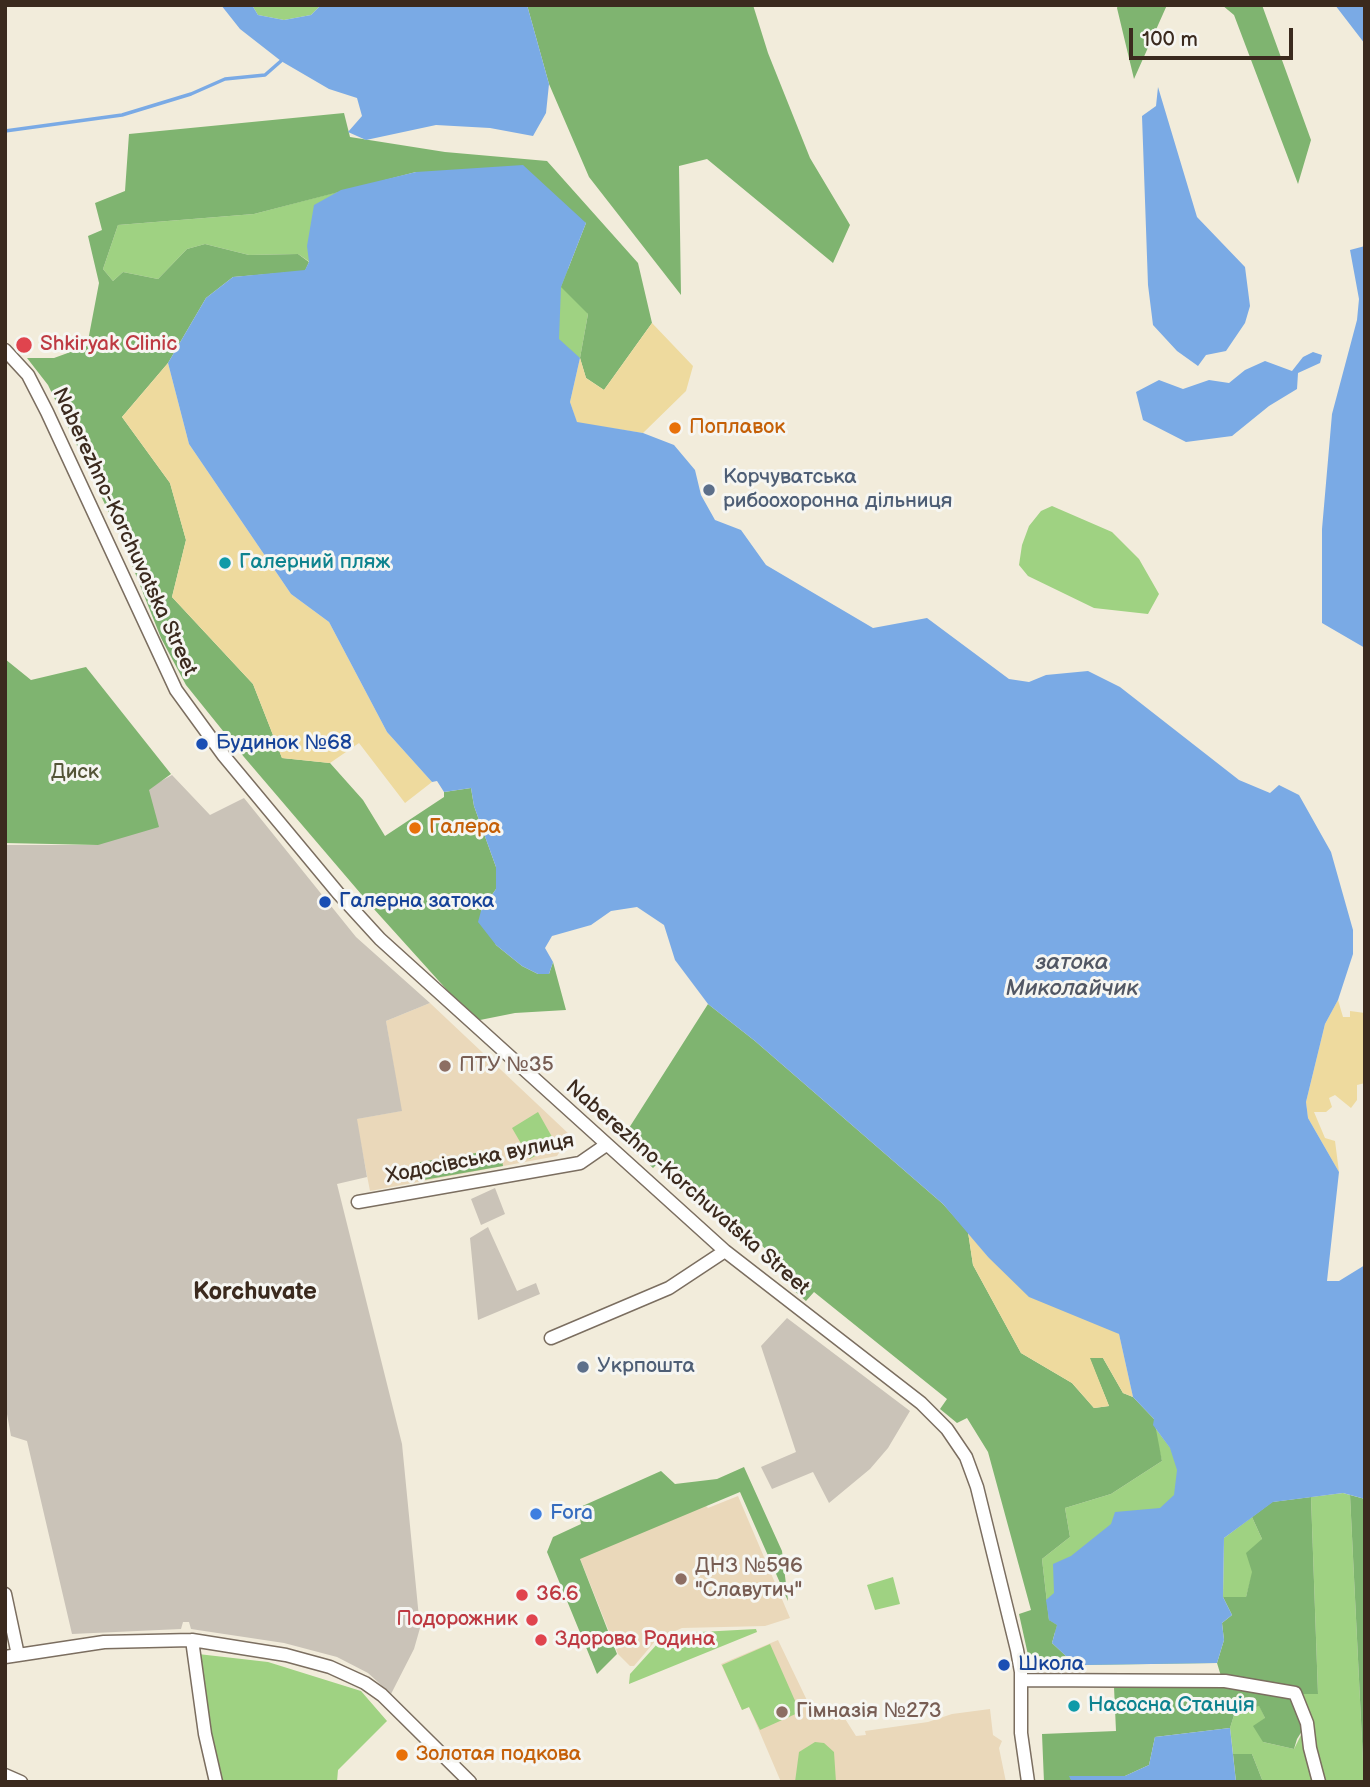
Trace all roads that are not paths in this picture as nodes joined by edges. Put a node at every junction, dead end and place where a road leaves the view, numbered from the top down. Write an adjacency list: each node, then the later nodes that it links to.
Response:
1 (5, 350): 2 (street, Naberezhno-Korchuvatska Street)
2 (606, 1144): 3 (street, Ходосівська вулиця); 4 (street, Naberezhno-Korchuvatska Street)
3 (358, 1202)
4 (725, 1251): 5 (street); 9 (street, Naberezhno-Korchuvatska Street)
5 (551, 1338)
6 (5, 1594): 8 (street)
7 (192, 1640): 8 (street); 12 (street); 13 (street)
8 (12, 1656)
9 (1021, 1680): 14 (street, Naberezhno-Korchuvatska Street); 15 (street)
10 (5, 1775): 11 (street)
11 (22, 1782)
12 (216, 1782)
13 (470, 1782)
14 (1028, 1782)
15 (1319, 1782)

